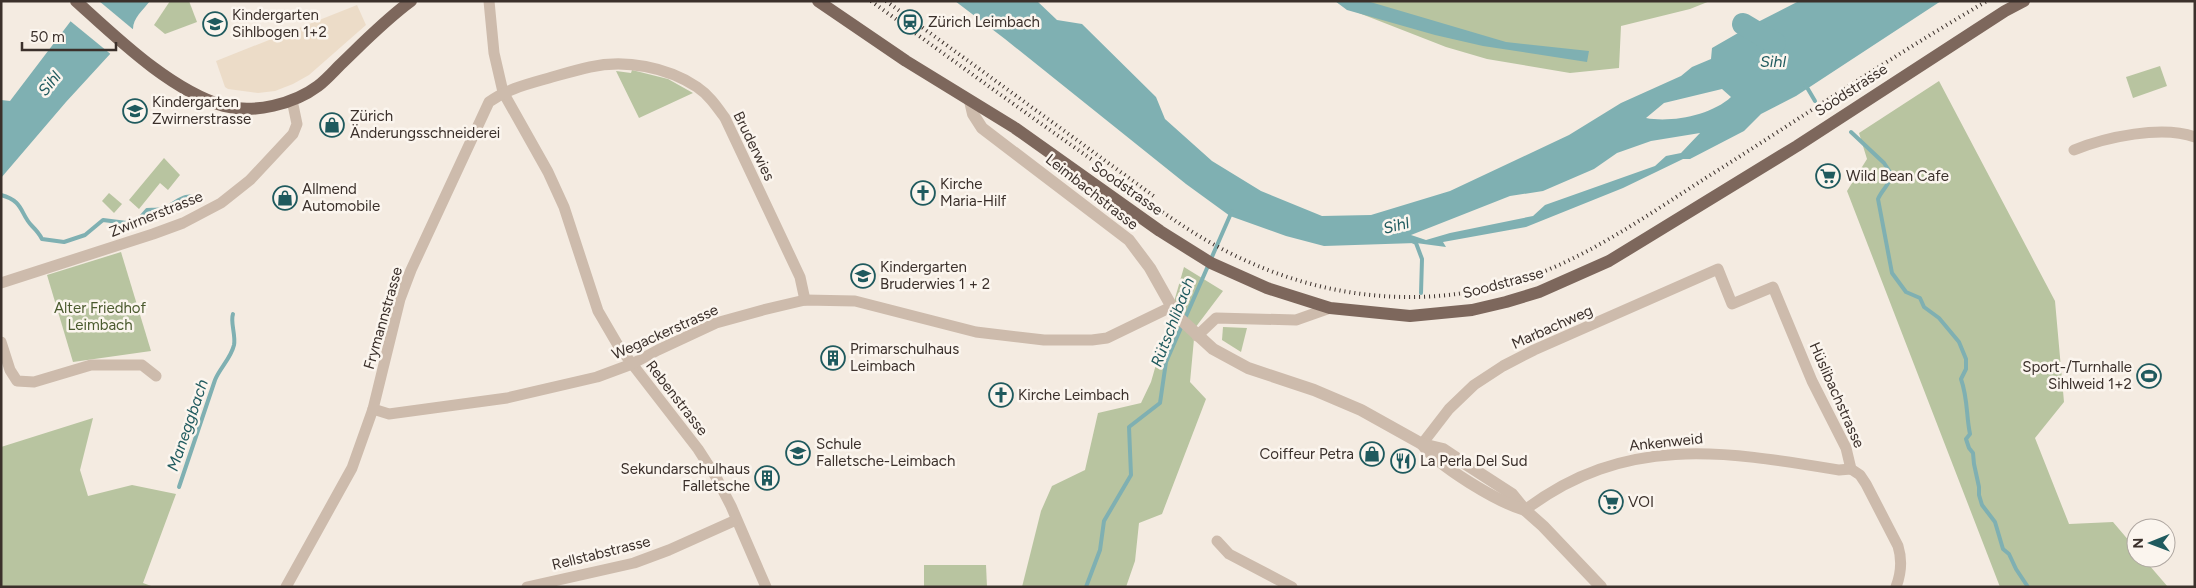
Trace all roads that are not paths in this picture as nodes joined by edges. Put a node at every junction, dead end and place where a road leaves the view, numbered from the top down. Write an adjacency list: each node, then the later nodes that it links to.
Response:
1 (76, 1): 7 (main road)
2 (411, 1): 7 (main road)
3 (490, 1): 6 (street)
4 (818, 1): 8 (main road)
5 (2024, 1): 14 (main road, Soodstrasse)
6 (503, 92): 13 (street, Bruderwies); 18 (street, Rebenstrasse); 20 (street, Frymannstrasse)
7 (292, 100): 12 (street, Zwirnerstrasse)
8 (970, 101): 14 (main road, Soodstrasse); 15 (street, Leimbachstrasse)
9 (2195, 138): 10 (street)
10 (2074, 150)
11 (1718, 269): 21 (street, Marbachweg); 22 (street, Hüslibachstrasse)
12 (1, 283)
13 (805, 300): 15 (street, Wegackerstrasse); 18 (street, Wegackerstrasse)
14 (1330, 308): 16 (street)
15 (1174, 312): 16 (street, Leimbachstrasse)
16 (1193, 333): 21 (street, Leimbachstrasse)
17 (1, 342): 19 (street)
18 (632, 364): 20 (street, Wegackerstrasse); 24 (street, Rebenstrasse)
19 (156, 376)
20 (373, 409): 27 (street, Frymannstrasse)
21 (1422, 444): 23 (street, Leimbachstrasse)
22 (1850, 469): 23 (street, Ankenweid); 31 (street, Hüslibachstrasse)
23 (1525, 510): 26 (street, Leimbachstrasse)
24 (736, 520): 28 (street, Rellstabstrasse); 29 (street, Rebenstrasse)
25 (1217, 541): 30 (street)
26 (1595, 585)
27 (286, 587)
28 (527, 587)
29 (766, 587)
30 (1292, 587)
31 (1896, 587)

